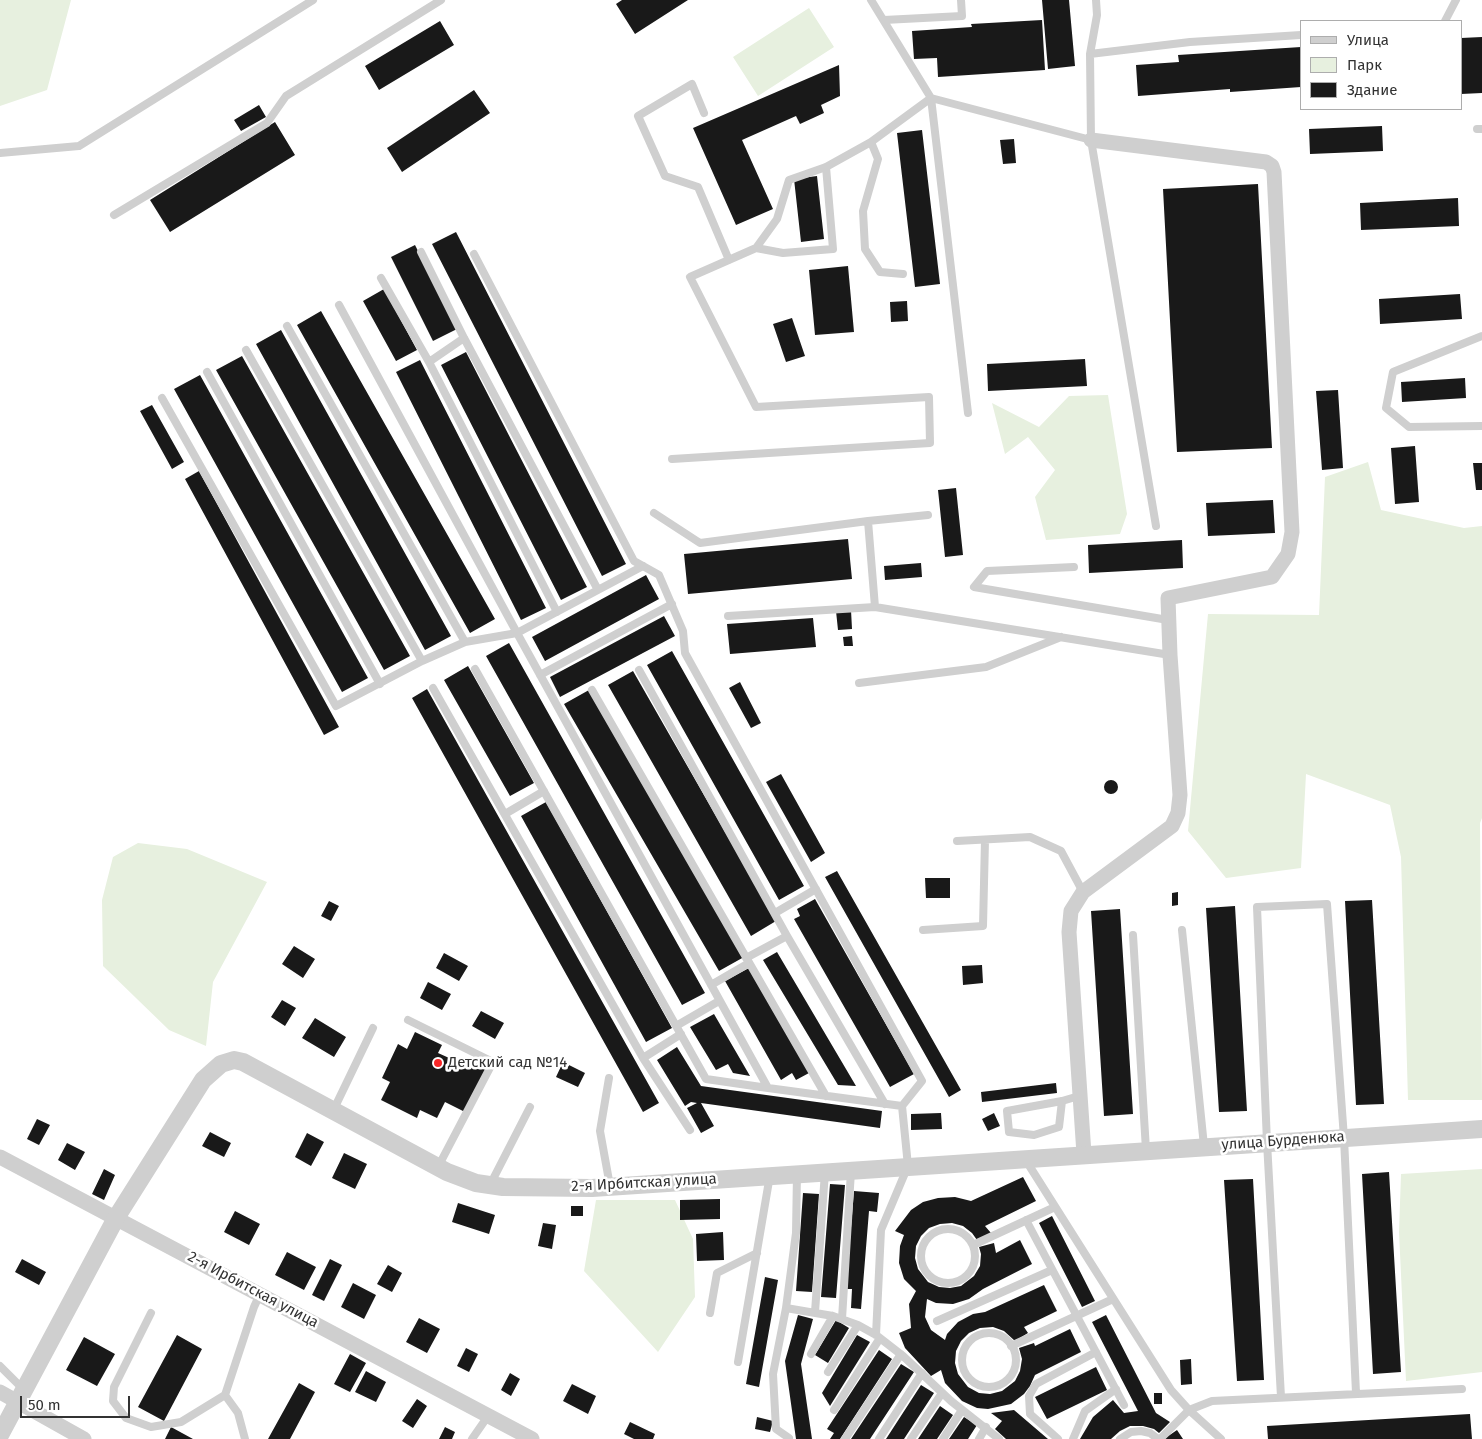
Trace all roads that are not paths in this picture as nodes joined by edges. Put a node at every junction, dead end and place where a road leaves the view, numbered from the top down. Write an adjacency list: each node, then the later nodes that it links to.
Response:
1 (313, 0): 15 (lane)
2 (441, 0): 17 (lane)
3 (871, 0): 7 (lane)
4 (961, 0): 7 (lane)
5 (1096, 0): 10 (lane)
6 (1456, 0): 8 (lane)
7 (884, 20): 11 (lane)
8 (1446, 20)
9 (1300, 35): 10 (lane)
10 (1090, 54): 13 (lane)
11 (931, 98): 13 (lane); 14 (lane); 32 (lane)
12 (704, 113): 21 (lane)
13 (1091, 140): 38 (lane); 46 (street)
14 (871, 142): 16 (lane); 22 (lane)
15 (0, 153)
16 (826, 167): 18 (lane); 18 (lane)
17 (114, 216)
18 (756, 248): 21 (lane)
19 (421, 252): 27 (lane)
20 (474, 254): 39 (lane)
21 (729, 260): 34 (lane)
22 (904, 274)
23 (381, 278): 29 (lane)
24 (339, 305): 47 (lane)
25 (287, 326): 49 (lane)
26 (1482, 336): 33 (lane)
27 (464, 338): 29 (lane); 41 (lane)
28 (246, 350): 51 (lane)
29 (429, 362): 44 (lane)
30 (207, 372): 55 (lane)
31 (162, 398): 55 (lane)
32 (968, 413)
33 (1482, 426)
34 (672, 459)
35 (654, 513): 37 (lane)
36 (928, 515): 37 (lane)
37 (868, 521): 43 (lane)
38 (1156, 526)
39 (643, 566): 41 (lane); 42 (lane)
40 (1074, 567): 46 (lane)
41 (598, 590): 44 (lane)
42 (672, 604): 54 (lane); 63 (lane)
43 (875, 606): 45 (lane); 48 (lane)
44 (557, 612): 47 (lane)
45 (728, 616)
46 (1168, 620): 50 (street)
47 (517, 633): 49 (lane); 54 (lane)
48 (1061, 637): 50 (lane); 56 (lane)
49 (465, 642): 51 (lane)
50 (1170, 655): 64 (street)
51 (422, 661): 55 (lane)
52 (475, 669): 59 (lane)
53 (639, 670): 65 (lane)
54 (540, 675): 71 (lane)
55 (380, 684)
56 (859, 684)
57 (433, 688): 60 (lane)
58 (592, 690): 70 (lane)
59 (544, 791): 60 (lane); 74 (lane)
60 (505, 814): 77 (lane)
61 (985, 840): 62 (lane); 64 (lane); 66 (lane)
62 (957, 842)
63 (816, 889): 65 (lane); 84 (lane)
64 (1083, 892): 81 (street)
65 (775, 913): 69 (lane)
66 (923, 930)
67 (1182, 930): 91 (lane)
68 (1133, 934): 92 (lane)
69 (787, 936): 70 (lane); 83 (lane)
70 (748, 961): 71 (lane); 80 (lane)
71 (711, 985): 72 (lane)
72 (719, 1000): 74 (lane); 79 (lane)
73 (408, 1020): 97 (lane)
74 (676, 1026): 76 (lane)
75 (373, 1028): 86 (lane)
76 (681, 1034): 77 (lane); 79 (lane)
77 (643, 1058): 88 (lane)
78 (609, 1078): 103 (lane)
79 (768, 1088): 80 (lane)
80 (826, 1096): 83 (lane)
81 (1080, 1096): 82 (lane); 93 (street)
82 (1062, 1101): 82 (lane)
83 (885, 1104): 84 (lane)
84 (902, 1106): 96 (lane)
85 (530, 1107): 102 (lane)
86 (333, 1111): 97 (street, 2-я Ирбитская улица); 105 (street, 2-я Ирбитская улица)
87 (1482, 1129): 89 (street, улица Бурденюка)
88 (690, 1130)
89 (1344, 1138): 90 (street, улица Бурденюка); 90 (lane); 134 (lane)
90 (1267, 1142): 91 (street, улица Бурденюка); 137 (lane)
91 (1204, 1146): 92 (street, улица Бурденюка)
92 (1146, 1150): 93 (street, улица Бурденюка)
93 (1084, 1154): 95 (street, 2-я Ирбитская улица)
94 (0, 1157): 105 (street, 2-я Ирбитская улица)
95 (1024, 1158): 96 (street, 2-я Ирбитская улица); 104 (lane)
96 (908, 1166): 98 (street, 2-я Ирбитская улица); 121 (lane)
97 (438, 1167): 102 (street, 2-я Ирбитская улица)
98 (851, 1170): 99 (street, 2-я Ирбитская улица); 118 (lane)
99 (825, 1171): 100 (street, 2-я Ирбитская улица); 113 (lane)
100 (797, 1173): 101 (street, 2-я Ирбитская улица); 112 (lane)
101 (770, 1175): 103 (street, 2-я Ирбитская улица); 108 (lane)
102 (490, 1185): 103 (street, 2-я Ирбитская улица)
103 (610, 1186)
104 (1055, 1207): 106 (lane); 111 (lane)
105 (116, 1218): 110 (street, 2-я Ирбитская улица); 136 (street)
106 (1026, 1220): 107 (lane); 109 (lane)
107 (973, 1245): 107 (lane)
108 (757, 1253): 115 (lane); 126 (lane)
109 (1052, 1270): 116 (lane); 119 (lane)
110 (260, 1294): 135 (lane); 142 (street, 2-я Ирбитская улица)
111 (1113, 1299): 116 (lane); 141 (lane)
112 (786, 1308): 113 (lane); 145 (lane)
113 (815, 1312): 117 (lane)
114 (151, 1313): 135 (lane)
115 (710, 1313)
116 (1076, 1315): 122 (lane); 123 (lane)
117 (833, 1316): 118 (lane); 124 (lane)
118 (842, 1319): 120 (lane)
119 (937, 1321)
120 (858, 1325): 121 (lane); 128 (lane)
121 (878, 1337): 125 (lane); 139 (lane)
122 (1011, 1346): 122 (lane)
123 (1096, 1352): 130 (lane); 156 (lane)
124 (811, 1354)
125 (900, 1354): 129 (lane); 150 (lane)
126 (738, 1362)
127 (0, 1366): 136 (lane)
128 (828, 1372)
129 (922, 1374): 133 (lane); 151 (lane)
130 (1116, 1389): 138 (lane); 157 (lane)
131 (1462, 1389): 134 (lane)
132 (0, 1392): 136 (street)
133 (942, 1393): 140 (lane); 152 (lane)
134 (1356, 1394): 137 (lane)
135 (225, 1395): 147 (lane)
136 (22, 1396): 144 (street); 146 (street)
137 (1281, 1397): 141 (lane)
138 (1124, 1406)
139 (834, 1410)
140 (962, 1410): 143 (lane); 153 (lane)
141 (1189, 1410): 159 (lane); 160 (lane)
142 (488, 1416): 148 (lane); 149 (street, 2-я Ирбитская улица)
143 (986, 1428): 154 (lane); 155 (lane)
144 (0, 1435)
145 (789, 1438)
146 (84, 1439)
147 (245, 1439)
148 (472, 1439)
149 (532, 1439)
150 (845, 1439)
151 (879, 1439)
152 (911, 1439)
153 (943, 1439)
154 (979, 1439)
155 (999, 1439)
156 (1058, 1439)
157 (1073, 1439)
158 (1120, 1439): 159 (lane)
159 (1159, 1439)
160 (1221, 1439)

